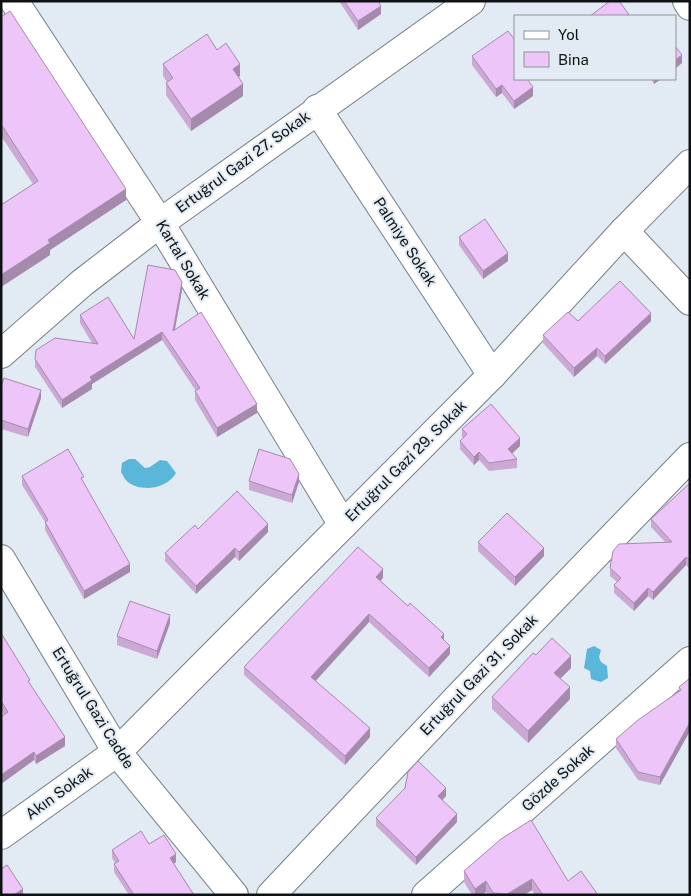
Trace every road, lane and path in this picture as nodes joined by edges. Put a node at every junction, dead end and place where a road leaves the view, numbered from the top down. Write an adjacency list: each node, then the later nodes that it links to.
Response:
1 (14, 1): 7 (street, Kartal Sokak)
2 (471, 1): 5 (street, Ertuğrul Gazi 27. Sokak)
3 (687, 1): 4 (street)
4 (690, 6)
5 (317, 109): 7 (street, Ertuğrul Gazi 27. Sokak); 11 (street, Palmiye Sokak)
6 (690, 164): 8 (street, Ertuğrul Gazi 29. Sokak)
7 (160, 222): 10 (street, Ertuğrul Gazi 27. Sokak); 13 (street, Kartal Sokak)
8 (624, 231): 9 (street); 11 (street, Ertuğrul Gazi 29. Sokak)
9 (690, 301)
10 (1, 354)
11 (492, 375): 13 (street, Ertuğrul Gazi 29. Sokak)
12 (690, 457): 19 (street, Ertuğrul Gazi 31. Sokak)
13 (343, 525): 16 (street, Ertuğrul Gazi 29. Sokak)
14 (1, 559): 16 (street, Ertuğrul Gazi Cadde)
15 (690, 661): 20 (street, Gözde Sokak)
16 (117, 752): 17 (street, Akın Sokak); 18 (street, Ertuğrul Gazi Cadde)
17 (1, 835)
18 (234, 895)
19 (271, 895)
20 (426, 895)

